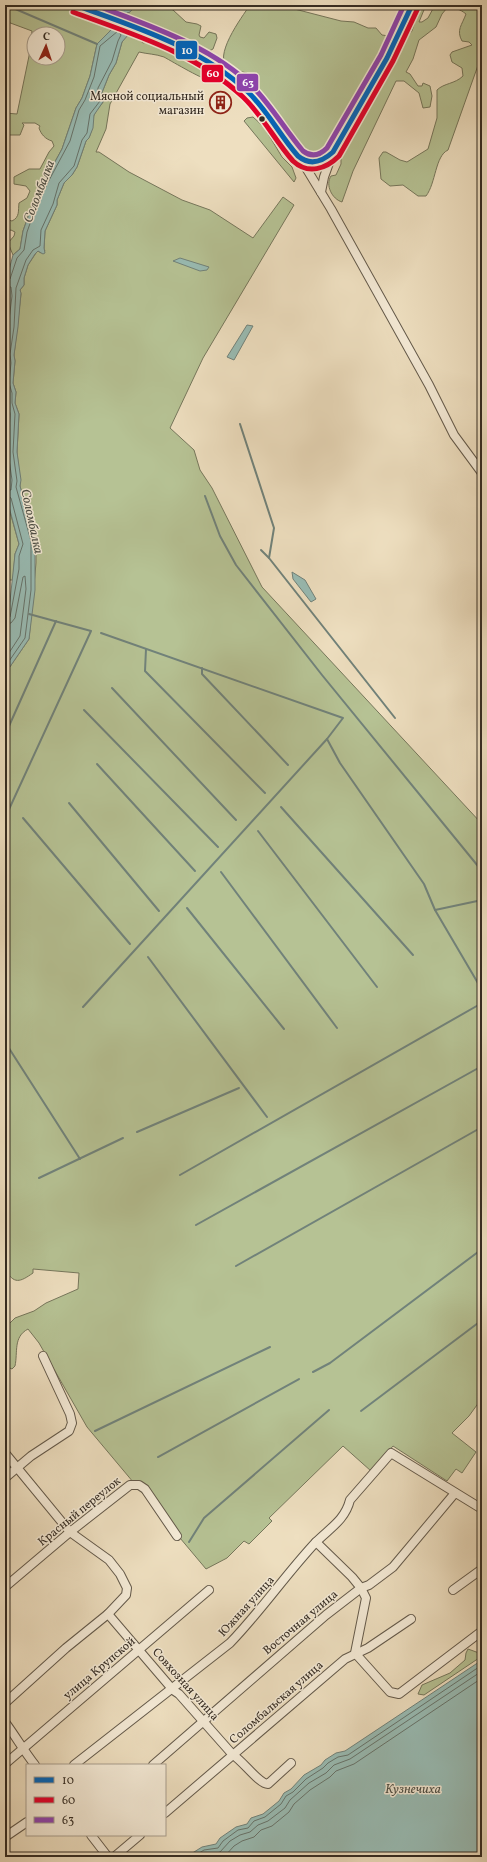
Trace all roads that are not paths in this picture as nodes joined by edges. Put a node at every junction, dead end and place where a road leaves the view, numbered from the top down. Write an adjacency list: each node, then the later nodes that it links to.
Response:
1 (75, 5): 4 (main road)
2 (412, 5): 3 (main road)
3 (332, 152): 4 (main road); 5 (street)
4 (300, 158): 5 (street)
5 (321, 192): 6 (street)
6 (482, 472)
7 (43, 1356): 9 (street)
8 (5, 1453): 9 (street)
9 (18, 1468): 10 (street); 13 (street)
10 (5, 1478)
11 (455, 1493): 12 (street); 15 (street, Южная улица); 18 (street, Восточная улица)
12 (482, 1509)
13 (70, 1532): 14 (street, Красный переулок); 17 (street, Красный переулок); 21 (street)
14 (177, 1536)
15 (316, 1542): 18 (street); 26 (street, Южная улица)
16 (482, 1569): 20 (street)
17 (5, 1587)
18 (361, 1588): 25 (street); 28 (street, Восточная улица)
19 (209, 1590): 24 (street, улица Крупской)
20 (453, 1590)
21 (108, 1614): 24 (street, Совхозная улица); 27 (street)
22 (411, 1619): 25 (street, Соломбальская улица)
23 (482, 1631): 25 (street)
24 (139, 1650): 26 (street, Совхозная улица); 30 (street, улица Крупской)
25 (355, 1653): 31 (street, Соломбальская улица)
26 (172, 1690): 28 (street, Совхозная улица); 35 (street, Южная улица)
27 (5, 1703)
28 (203, 1720): 31 (street, Совхозная улица); 36 (street, Восточная улица)
29 (5, 1722): 30 (street)
30 (22, 1749): 33 (street, улица Крупской); 34 (street)
31 (233, 1755): 32 (street, Совхозная улица); 37 (street, Соломбальская улица)
32 (291, 1763)
33 (5, 1764)
34 (34, 1764)
35 (75, 1764)
36 (154, 1764)
37 (166, 1812)
38 (26, 1823): 41 (street)
39 (92, 1836): 42 (street)
40 (139, 1836): 43 (street)
41 (5, 1837)
42 (108, 1857)
43 (114, 1857)

